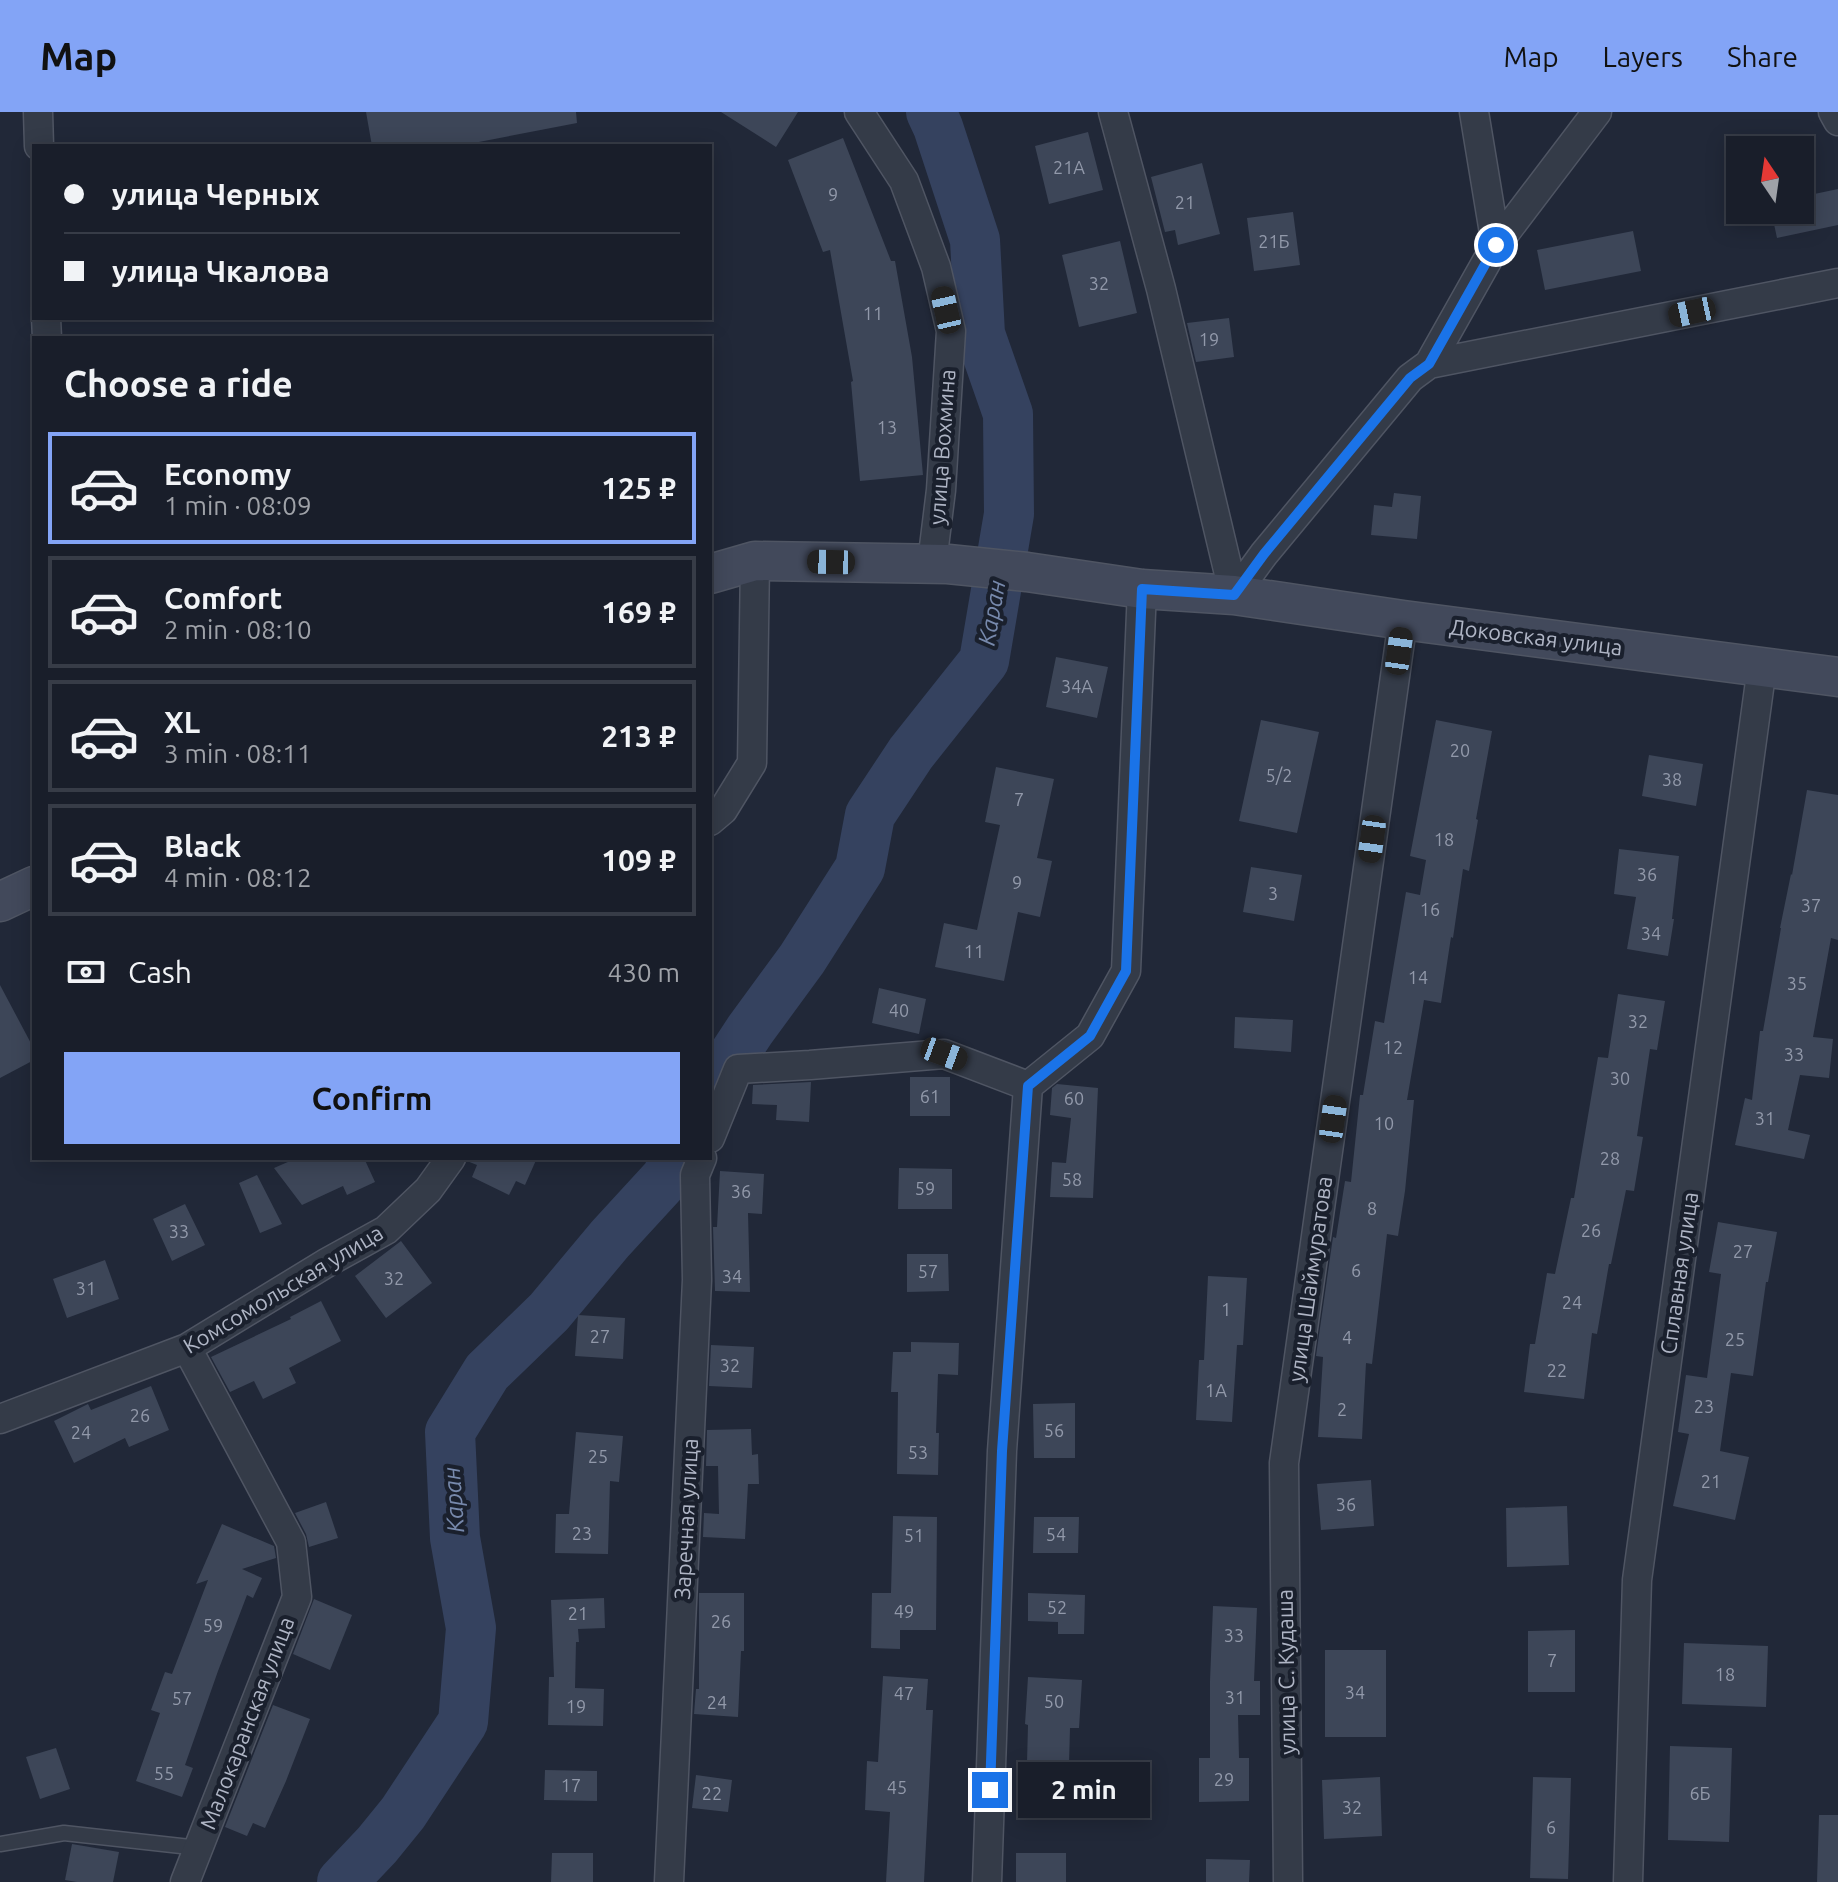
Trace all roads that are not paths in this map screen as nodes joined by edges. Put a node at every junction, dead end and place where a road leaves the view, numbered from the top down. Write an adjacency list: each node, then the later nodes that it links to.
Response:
1 (38, 112): 8 (street)
2 (859, 112): 13 (street, улица Вохмина)
3 (1113, 112): 16 (street)
4 (1474, 112): 9 (street)
5 (1597, 112): 9 (street)
6 (1833, 112): 7 (street)
7 (1838, 121)
8 (39, 144)
9 (1496, 245): 11 (street)
10 (1838, 283): 11 (street)
11 (1429, 364): 16 (street)
12 (755, 561): 13 (main road, Доковская улица); 14 (main road, Доковская улица); 20 (street)
13 (940, 564): 15 (main road, Доковская улица)
14 (712, 573)
15 (1142, 589): 16 (main road, Доковская улица); 23 (street)
16 (1234, 595): 17 (main road, Доковская улица)
17 (1403, 620): 18 (main road, Доковская улица); 29 (street, улица Шаймуратова)
18 (1762, 667): 19 (main road, Доковская улица); 36 (street, Сплавная улица)
19 (1838, 677)
20 (712, 819)
21 (32, 887): 22 (main road)
22 (0, 902)
23 (1028, 1086): 24 (street); 34 (street)
24 (712, 1133)
25 (450, 1160): 27 (street, Комсомольская улица)
26 (701, 1160): 33 (street, Заречная улица)
27 (187, 1348): 28 (street, Комсомольская улица); 31 (street, Малокаранская улица)
28 (0, 1419)
29 (1284, 1463): 35 (street, улица С. Кудаша)
30 (0, 1844): 31 (lane)
31 (199, 1848): 32 (street, Малокаранская улица)
32 (185, 1882)
33 (669, 1882)
34 (987, 1882)
35 (1288, 1882)
36 (1628, 1882)

